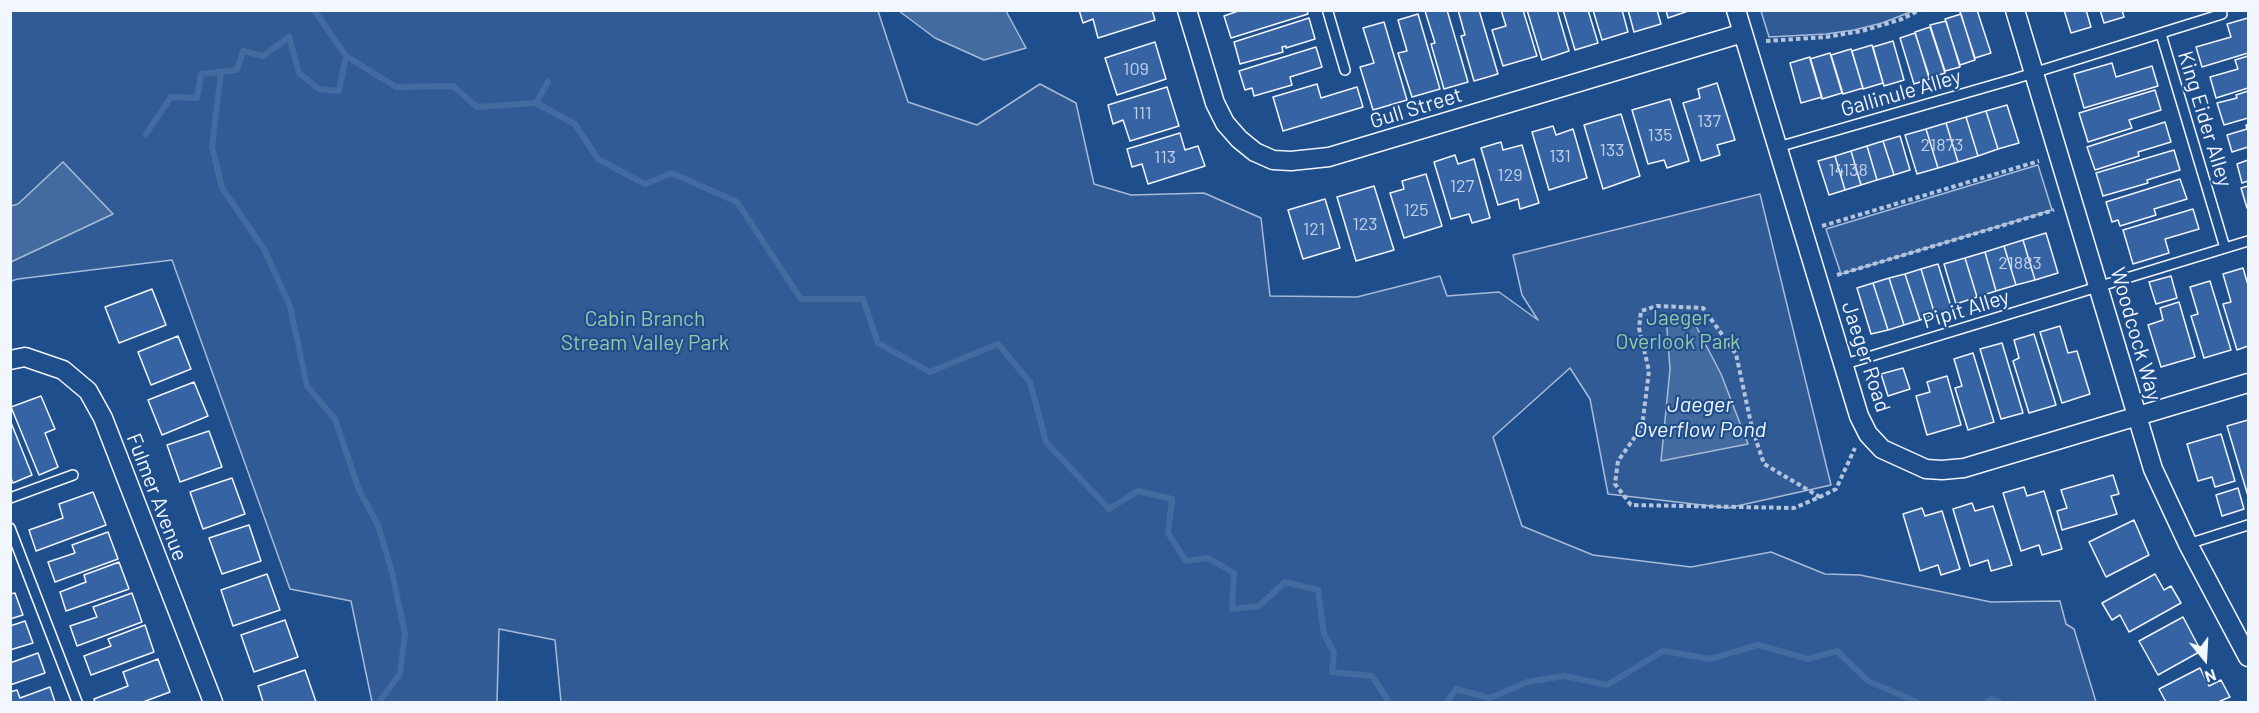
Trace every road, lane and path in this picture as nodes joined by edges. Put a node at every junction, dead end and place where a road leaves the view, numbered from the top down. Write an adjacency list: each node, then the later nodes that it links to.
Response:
1 (1187, 10): 7 (street, Gull Street)
2 (1736, 10): 7 (street, Jaeger Road)
3 (1920, 10): 9 (path)
4 (2015, 10): 11 (street, Woodcock Way)
5 (1330, 11): 10 (lane)
6 (2222, 14): 8 (lane, King Eider Alley)
7 (1743, 33): 12 (street, Jaeger Road)
8 (2161, 34): 11 (lane, King Eider Alley); 17 (lane, King Eider Alley)
9 (1766, 41)
10 (1345, 70)
11 (2034, 73): 12 (lane, Gallinule Alley); 19 (street, Woodcock Way)
12 (1778, 147): 21 (street, Jaeger Road)
13 (2039, 162): 15 (path)
14 (2054, 210): 18 (path)
15 (1822, 226)
16 (2248, 241): 17 (lane)
17 (2225, 248): 19 (lane)
18 (1837, 275)
19 (2099, 287): 21 (lane, Pipit Alley); 23 (street, Woodcock Way)
20 (10, 360): 33 (street, Fulmer Avenue)
21 (1842, 365): 24 (street, Jaeger Road)
22 (2248, 383): 23 (street, Jaeger Road)
23 (2137, 417): 24 (street, Jaeger Road); 30 (street, Woodcock Way)
24 (1868, 434): 26 (path)
25 (73, 475): 27 (lane)
26 (1820, 497): 26 (path)
27 (10, 498)
28 (2248, 525): 30 (lane)
29 (10, 528): 32 (lane)
30 (2188, 544): 31 (street, Woodcock Way)
31 (2248, 657)
32 (77, 702)
33 (213, 702)

